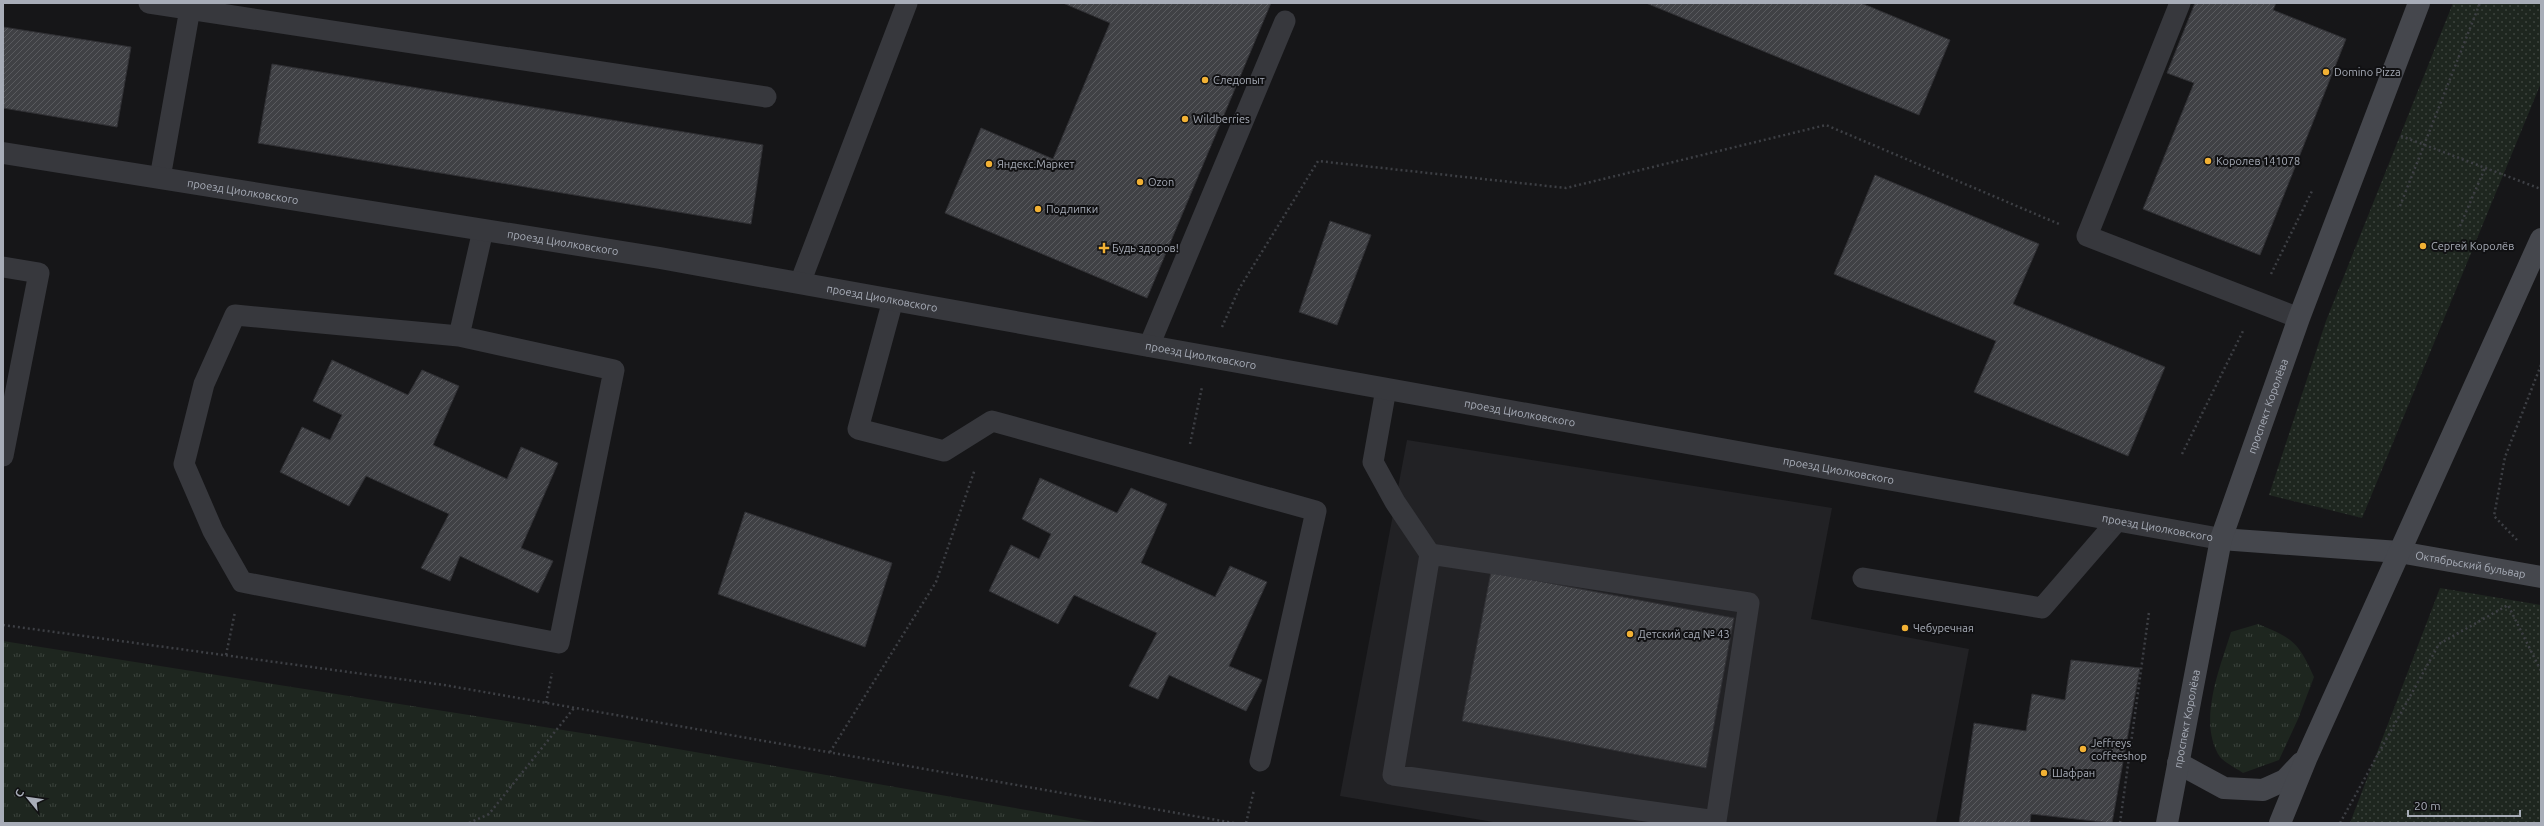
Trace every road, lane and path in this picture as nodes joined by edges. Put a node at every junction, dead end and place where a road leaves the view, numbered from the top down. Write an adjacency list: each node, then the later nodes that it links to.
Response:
1 (150, 3): 6 (lane)
2 (907, 3): 21 (lane)
3 (2180, 3): 18 (lane)
4 (2419, 3): 9 (main road, проспект Королёва)
5 (2480, 3): 10 (path)
6 (190, 6): 8 (lane); 13 (lane)
7 (1285, 21): 25 (lane)
8 (766, 97)
9 (2372, 126): 10 (path); 23 (main road, проспект Королёва)
10 (2423, 145): 12 (path); 15 (path)
11 (3, 153): 13 (street, проезд Циолковского)
12 (2485, 168): 14 (path); 16 (path)
13 (160, 178): 17 (street, проезд Циолковского)
14 (2541, 189)
15 (2400, 206)
16 (2460, 226)
17 (483, 230): 21 (street, проезд Циолковского); 24 (lane)
18 (2088, 236): 23 (lane); 26 (path)
19 (2541, 239): 35 (main road)
20 (3, 267): 30 (lane)
21 (800, 283): 22 (street, проезд Циолковского)
22 (893, 300): 25 (street, проезд Циолковского); 29 (lane)
23 (2299, 318): 33 (main road, проспект Королёва)
24 (459, 336): 39 (lane); 39 (lane)
25 (1149, 346): 26 (street, проезд Циолковского)
26 (1209, 357): 28 (street, проезд Циолковского); 31 (path)
27 (2541, 365): 34 (path)
28 (1386, 389): 32 (street, проезд Циолковского); 36 (lane)
29 (992, 421): 31 (lane); 45 (path)
30 (3, 456)
31 (1184, 475): 47 (lane)
32 (2118, 520): 33 (street, проезд Циолковского); 38 (lane)
33 (2221, 539): 35 (main road, проезд Циолковского); 48 (main road, проспект Королёва)
34 (2518, 542)
35 (2399, 552): 37 (main road, Октябрьский бульвар); 46 (main road)
36 (1430, 554): 36 (lane)
37 (2541, 577)
38 (1863, 578)
39 (242, 582): 42 (path)
40 (2149, 612): 51 (path)
41 (3, 624): 42 (path)
42 (226, 655): 44 (path)
43 (2541, 671): 54 (path)
44 (574, 708): 45 (path); 49 (path)
45 (830, 752): 50 (path)
46 (2306, 758): 48 (main road); 53 (main road)
47 (1260, 761)
48 (2178, 764): 52 (main road, проспект Королёва)
49 (470, 823)
50 (1234, 823)
51 (2120, 823)
52 (2167, 823)
53 (2280, 823)
54 (2340, 823)

